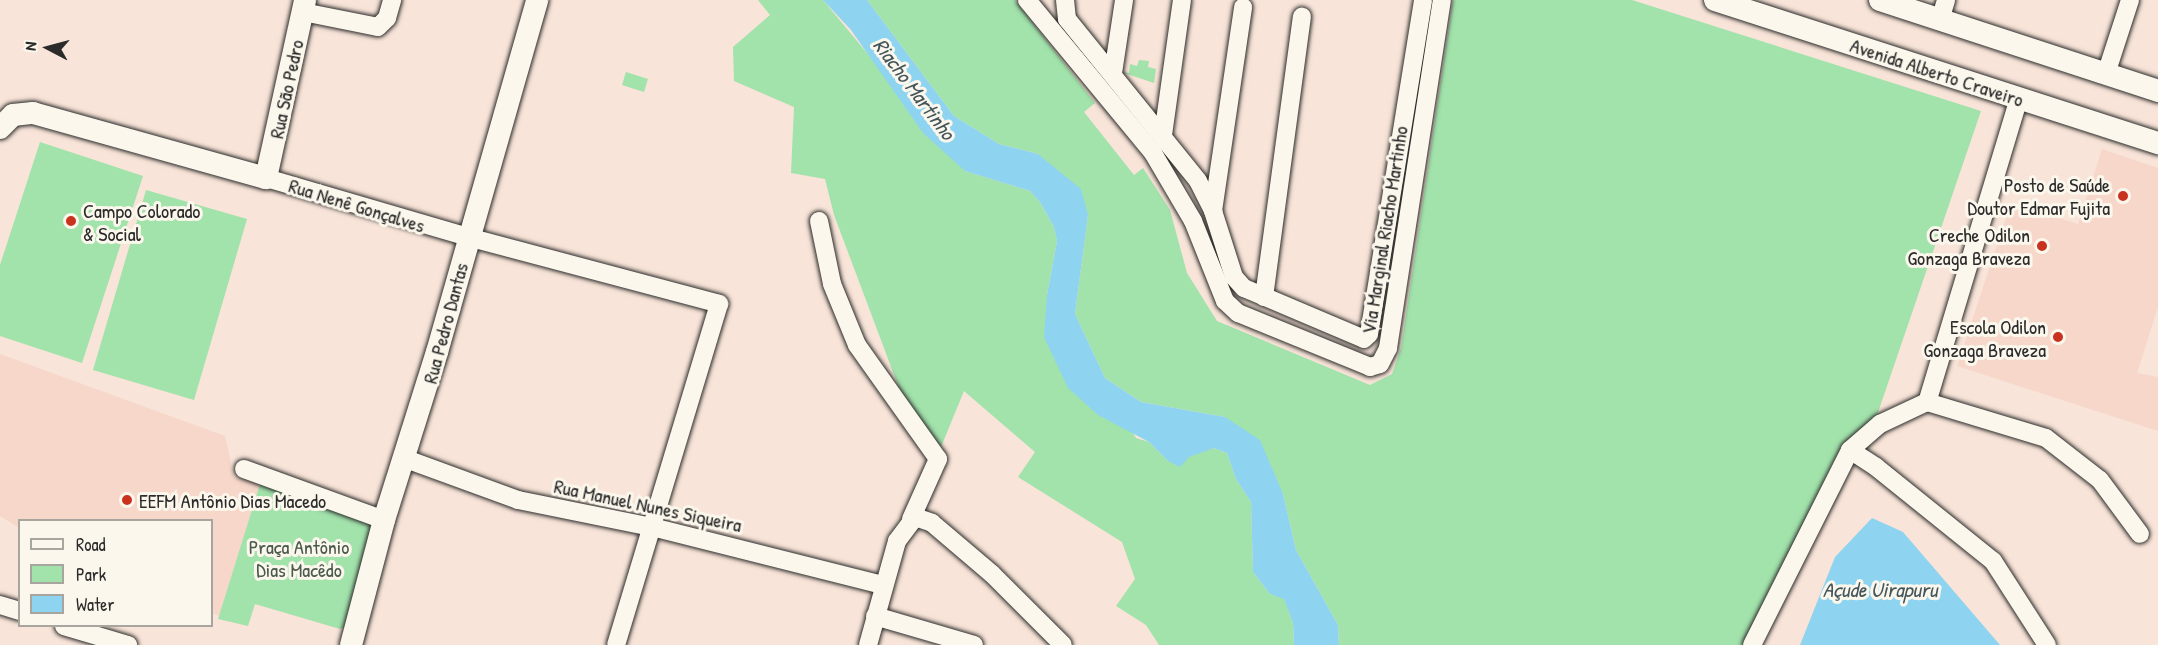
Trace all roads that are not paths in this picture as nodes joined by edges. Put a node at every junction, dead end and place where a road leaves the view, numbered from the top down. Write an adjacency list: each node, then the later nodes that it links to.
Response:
1 (392, 0): 12 (street)
2 (537, 0): 28 (main road, Rua Pedro Dantas)
3 (1028, 0): 21 (street, Via Marginal Riacho Martinho)
4 (1065, 0): 16 (street)
5 (1124, 0): 16 (street)
6 (1182, 0): 23 (street)
7 (1423, 0): 29 (street)
8 (1442, 0): 21 (street, Via Marginal Riacho Martinho)
9 (1715, 0): 19 (main road, Avenida Alberto Craveiro)
10 (1880, 0): 14 (main road)
11 (2130, 0): 17 (street)
12 (304, 6): 25 (main road, Rua São Pedro)
13 (1244, 7): 26 (street)
14 (1943, 10): 17 (main road)
15 (1302, 17): 29 (street)
16 (1113, 73): 20 (street)
17 (2106, 74): 18 (main road)
18 (2158, 91)
19 (2019, 98): 24 (main road, Avenida Alberto Craveiro); 30 (street)
20 (1134, 99): 21 (street); 23 (street)
21 (1118, 113)
22 (0, 128): 25 (main road, Rua Nenê Gonçalves)
23 (1162, 135): 26 (street)
24 (2158, 143)
25 (266, 178): 28 (street, Rua Nenê Gonçalves)
26 (1214, 211): 29 (street)
27 (819, 221): 35 (street)
28 (468, 237): 32 (main road, Rua Pedro Dantas); 36 (street, Rua Nenê Gonçalves)
29 (1264, 297)
30 (1927, 402): 31 (street); 37 (street)
31 (1850, 450): 50 (street); 51 (street)
32 (406, 459): 34 (main road, Rua Pedro Dantas); 36 (street, Rua Manuel Nunes Siqueira)
33 (244, 468): 34 (street)
34 (384, 519): 45 (main road, Rua Pedro Dantas)
35 (911, 519): 38 (street); 49 (street)
36 (652, 527): 38 (street, Rua Manuel Nunes Siqueira); 46 (street)
37 (2140, 534)
38 (884, 585): 41 (street)
39 (0, 605): 40 (street)
40 (18, 610)
41 (875, 616): 47 (street); 48 (street)
42 (67, 627): 43 (street)
43 (105, 642): 44 (street)
44 (128, 645)
45 (351, 645)
46 (616, 645)
47 (868, 645)
48 (974, 645)
49 (1064, 645)
50 (1752, 645)
51 (2047, 645)

